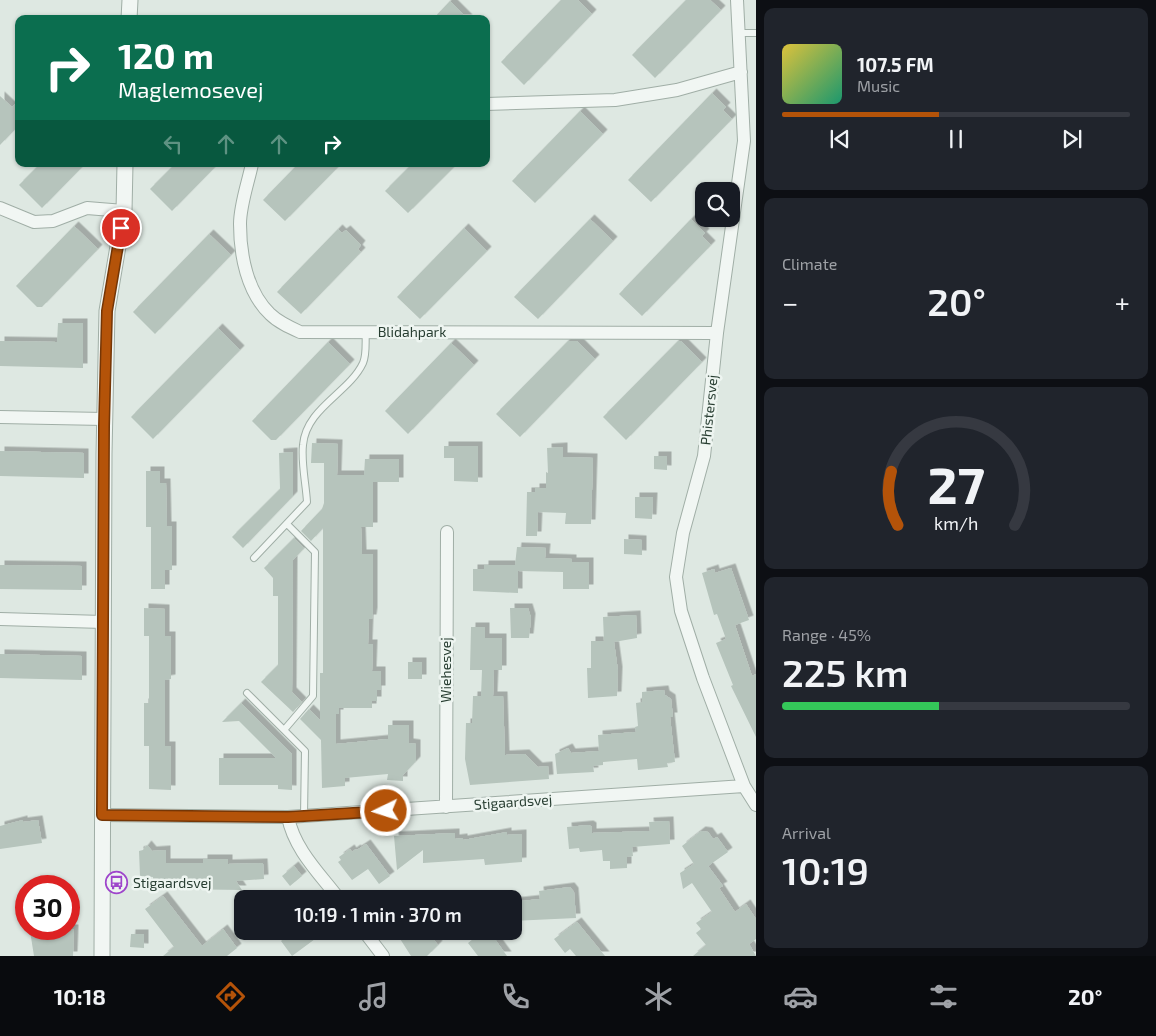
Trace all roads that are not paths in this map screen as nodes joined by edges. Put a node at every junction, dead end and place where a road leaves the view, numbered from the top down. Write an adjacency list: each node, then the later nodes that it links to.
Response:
1 (130, 0): 3 (street)
2 (737, 0): 4 (street, Phistersvej)
3 (130, 15)
4 (739, 33): 5 (lane); 6 (street, Phistersvej)
5 (756, 33)
6 (741, 72): 7 (street); 13 (street, Phistersvej)
7 (490, 104)
8 (125, 167): 11 (street)
9 (251, 167): 12 (street, Blidahpark)
10 (0, 208): 11 (street)
11 (124, 212): 15 (street)
12 (366, 332): 13 (street, Blidahpark); 16 (lane)
13 (717, 333): 23 (street, Phistersvej)
14 (0, 416): 15 (street)
15 (104, 419): 20 (street)
16 (287, 524): 18 (lane); 22 (lane)
17 (447, 532): 25 (street, Wiehesvej)
18 (254, 558)
19 (0, 619): 20 (street)
20 (103, 622): 26 (street)
21 (247, 693): 22 (lane)
22 (284, 730): 27 (lane)
23 (744, 786): 24 (street, Phistersvej); 25 (street, Stigaardsvej)
24 (756, 804)
25 (446, 807): 27 (street, Stigaardsvej)
26 (102, 815): 28 (street, Stigaardsvej); 31 (street)
27 (304, 816): 28 (street, Stigaardsvej)
28 (288, 817): 29 (street)
29 (332, 890)
30 (371, 940): 32 (street)
31 (102, 956)
32 (383, 956)

